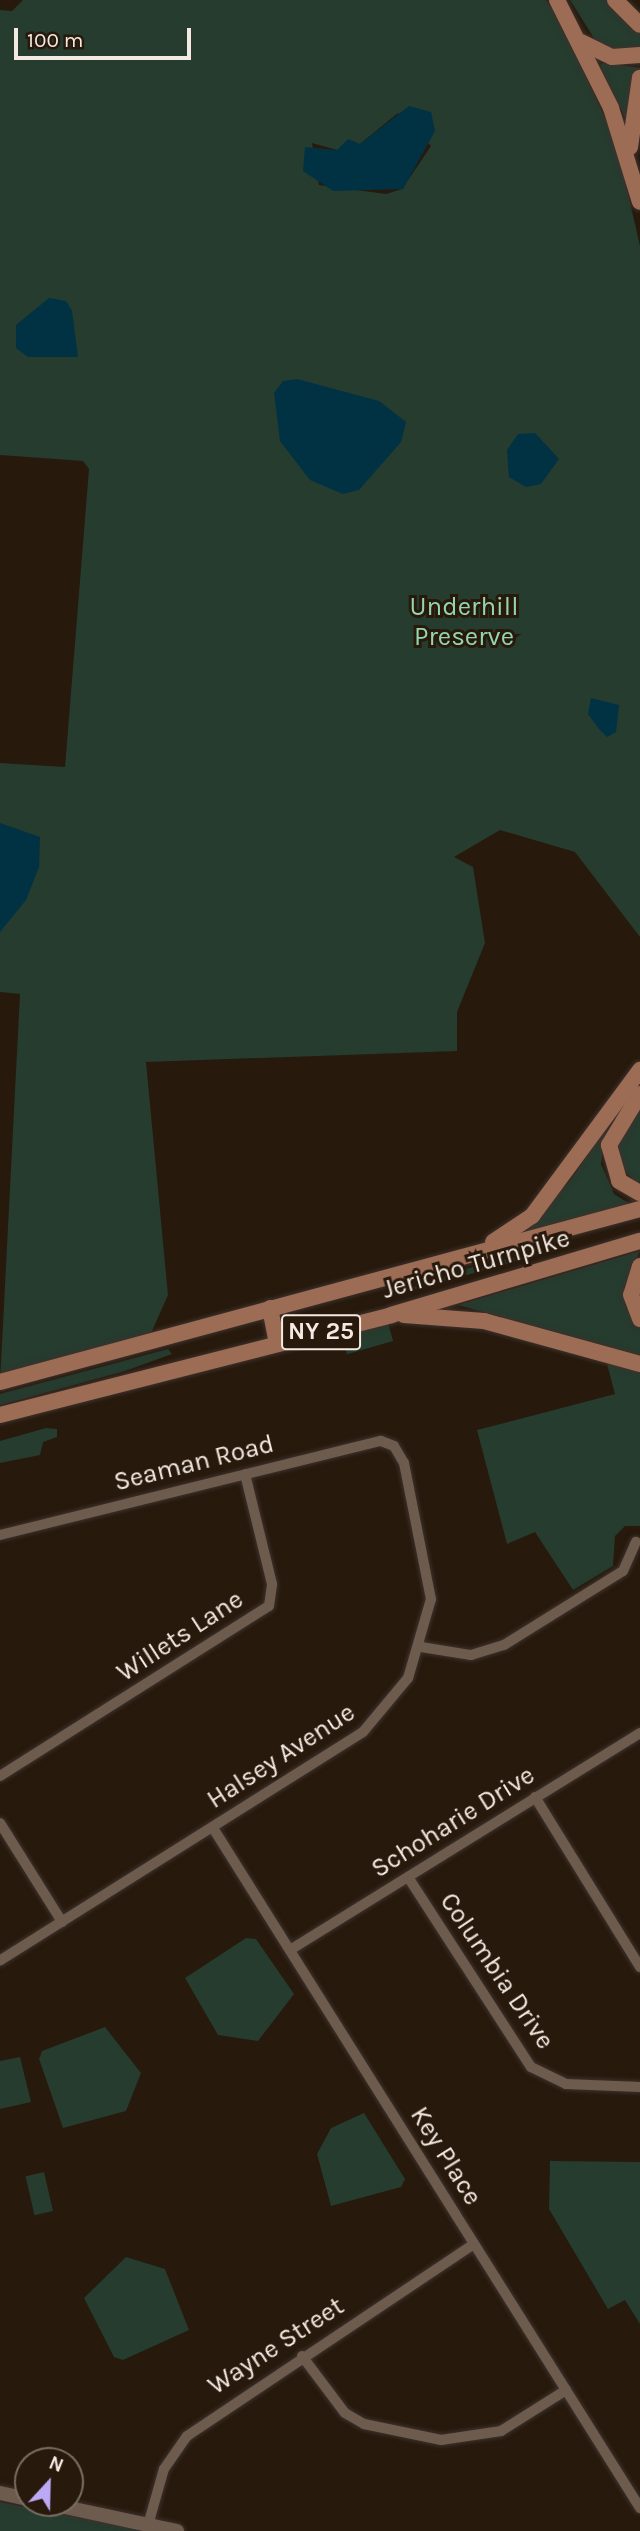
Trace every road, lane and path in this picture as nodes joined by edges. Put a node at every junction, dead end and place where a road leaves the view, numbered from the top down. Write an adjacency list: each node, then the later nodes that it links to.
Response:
1 (557, 0): 4 (main road)
2 (615, 0): 3 (main road)
3 (640, 26)
4 (581, 42): 5 (main road); 7 (main road)
5 (640, 55)
6 (640, 78): 7 (main road)
7 (630, 157): 8 (main road)
8 (640, 202)
9 (640, 1070): 14 (main road)
10 (640, 1094): 11 (main road)
11 (640, 1193)
12 (640, 1209): 14 (main road, Jericho Turnpike / NY 25)
13 (640, 1241): 17 (main road, Jericho Turnpike / NY 25)
14 (484, 1248): 16 (main road, Jericho Turnpike / NY 25)
15 (640, 1266): 18 (main road)
16 (270, 1308): 19 (main road); 21 (main road, Jericho Turnpike / NY 25)
17 (391, 1315): 19 (main road, Jericho Turnpike / NY 25); 20 (main road)
18 (640, 1318)
19 (277, 1343): 22 (main road, Jericho Turnpike / NY 25)
20 (640, 1364)
21 (0, 1382)
22 (0, 1415)
23 (397, 1449): 24 (street, Seaman Road); 27 (street, Halsey Avenue)
24 (245, 1474): 25 (street, Seaman Road); 29 (street, Willets Lane)
25 (0, 1535)
26 (636, 1542): 27 (street)
27 (421, 1647): 32 (street, Halsey Avenue)
28 (640, 1733): 30 (street, Schoharie Drive)
29 (0, 1776)
30 (535, 1797): 33 (street, Schoharie Drive); 37 (street)
31 (0, 1824): 34 (street)
32 (213, 1828): 34 (street, Halsey Avenue); 35 (street, Key Place)
33 (408, 1877): 35 (street, Schoharie Drive); 38 (street, Columbia Drive)
34 (62, 1922): 36 (street, Halsey Avenue)
35 (290, 1950): 39 (street, Key Place)
36 (0, 1961)
37 (640, 1967)
38 (640, 2087)
39 (474, 2244): 40 (street, Wayne Street); 41 (street, Key Place)
40 (302, 2356): 41 (street); 44 (street, Wayne Street)
41 (566, 2390): 42 (street, Key Place)
42 (640, 2508)
43 (84, 2511): 44 (main road)
44 (148, 2525): 45 (main road)
45 (177, 2531)

